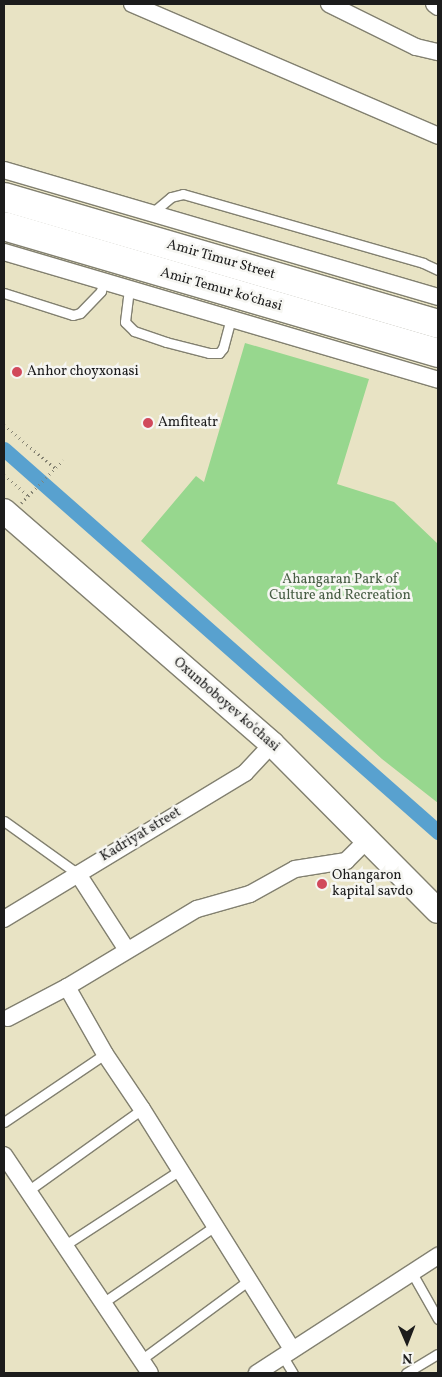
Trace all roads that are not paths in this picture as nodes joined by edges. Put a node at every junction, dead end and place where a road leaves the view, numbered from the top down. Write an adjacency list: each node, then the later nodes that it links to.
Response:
1 (132, 4): 6 (street)
2 (329, 4): 5 (street)
3 (434, 4): 4 (street)
4 (438, 7)
5 (438, 52)
6 (438, 136)
7 (4, 170): 9 (street)
8 (4, 197): 11 (highway, Amir Timur Street)
9 (158, 215): 11 (street); 13 (lane); 17 (street)
10 (4, 226): 20 (highway, Amir Temur koʻchasi)
11 (121, 231): 19 (highway, Amir Timur Street)
12 (4, 252): 14 (street)
13 (438, 270)
14 (103, 282): 15 (street); 16 (lane)
15 (130, 290): 18 (street); 18 (lane)
16 (4, 293)
17 (438, 297)
18 (231, 319): 21 (street)
19 (438, 324)
20 (438, 353)
21 (438, 380)
22 (12, 507): 23 (main road, Oxunboboyev ko'chasi)
23 (272, 744): 25 (main road, Oxunboboyev ko'chasi); 26 (street, Kadriyat street)
24 (4, 821): 26 (lane)
25 (367, 840): 27 (main road, Oxunboboyev ko'chasi); 29 (street)
26 (78, 874): 28 (street, Kadriyat street); 29 (street)
27 (438, 911)
28 (4, 919)
29 (127, 950): 30 (street)
30 (67, 988): 31 (street); 32 (street)
31 (8, 1018)
32 (105, 1054): 33 (street); 34 (lane)
33 (142, 1109): 36 (street); 37 (lane)
34 (4, 1122)
35 (4, 1155): 37 (street)
36 (180, 1170): 38 (street); 39 (lane)
37 (29, 1190): 39 (street)
38 (215, 1226): 42 (street); 43 (lane)
39 (66, 1245): 43 (street)
40 (438, 1256): 41 (street)
41 (412, 1273): 44 (lane); 45 (street)
42 (249, 1280): 45 (street); 47 (lane)
43 (104, 1302): 47 (street)
44 (438, 1319)
45 (287, 1352): 48 (street); 49 (lane)
46 (438, 1354): 50 (lane)
47 (146, 1366)
48 (257, 1373)
49 (293, 1373)
50 (406, 1373)

